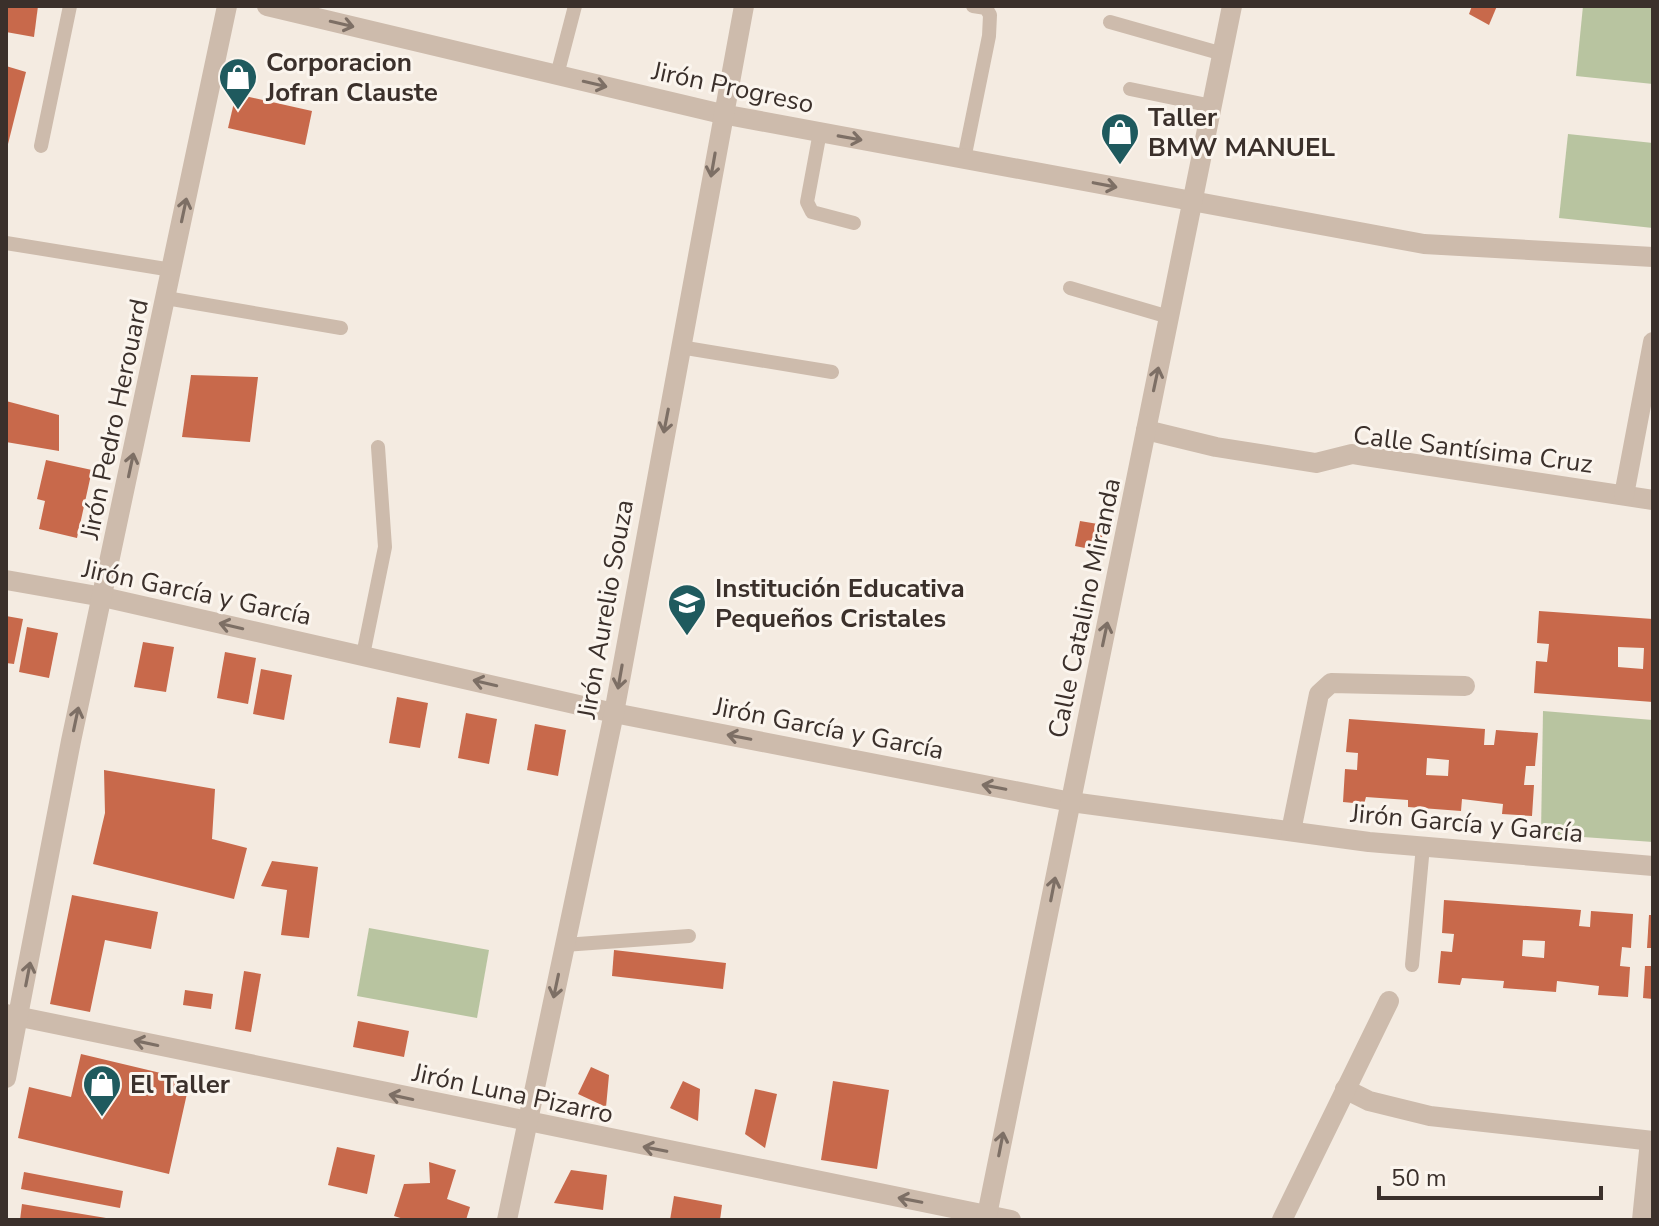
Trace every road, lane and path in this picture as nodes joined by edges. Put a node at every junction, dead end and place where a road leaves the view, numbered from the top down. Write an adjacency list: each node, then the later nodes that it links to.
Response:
1 (70, 6): 15 (lane)
2 (227, 6): 21 (street, Jirón Pedro Herouard, one-way to 2)
3 (267, 6): 10 (street, Jirón Progreso, one-way to 10)
4 (575, 6): 10 (lane)
5 (744, 6): 13 (street, Jirón Aurelio Souza)
6 (973, 6): 16 (lane)
7 (1232, 6): 9 (street, Calle Catalino Miranda)
8 (1110, 22): 9 (lane)
9 (1223, 54): 12 (street, Calle Catalino Miranda)
10 (557, 75): 13 (street, Jirón Progreso, one-way to 13)
11 (1130, 89): 12 (lane)
12 (1212, 106): 17 (street, Calle Catalino Miranda)
13 (722, 114): 14 (street, Jirón Progreso); 27 (street, Jirón Aurelio Souza, one-way to 27)
14 (820, 132): 16 (street, Jirón Progreso, one-way to 16); 18 (lane)
15 (41, 146)
16 (964, 159): 17 (street, Jirón Progreso, one-way to 17)
17 (1193, 201): 20 (street, Jirón Progreso); 24 (street, Calle Catalino Miranda)
18 (854, 223)
19 (6, 243): 21 (lane)
20 (1653, 257)
21 (172, 270): 23 (street, Jirón Pedro Herouard)
22 (1070, 288): 24 (lane)
23 (166, 298): 25 (lane); 34 (street, Jirón Pedro Herouard, one-way to 23)
24 (1169, 317): 29 (street, Calle Catalino Miranda, one-way to 24)
25 (341, 328)
26 (1653, 342): 31 (street)
27 (680, 347): 28 (lane); 37 (street, Jirón Aurelio Souza, one-way to 37)
28 (832, 372)
29 (1146, 430): 31 (street, Calle Santísima Cruz); 38 (street, Calle Catalino Miranda, one-way to 29)
30 (378, 447): 35 (lane)
31 (1624, 495): 32 (street, Calle Santísima Cruz)
32 (1653, 500)
33 (6, 580): 34 (street, Jirón García y García)
34 (103, 597): 35 (street, Jirón García y García, one-way to 34); 46 (street, Jirón Pedro Herouard, one-way to 34)
35 (363, 655): 37 (street, Jirón García y García, one-way to 35)
36 (1465, 686): 39 (street)
37 (614, 713): 38 (street, Jirón García y García, one-way to 37); 43 (street, Jirón Aurelio Souza)
38 (1071, 802): 39 (street, Jirón García y García); 51 (street, Calle Catalino Miranda, one-way to 38)
39 (1291, 831): 40 (street, Jirón García y García)
40 (1423, 846): 41 (street, Jirón García y García); 44 (lane)
41 (1653, 866)
42 (689, 936): 43 (lane)
43 (564, 945): 49 (street, Jirón Aurelio Souza, one-way to 49)
44 (1412, 965)
45 (1389, 1001): 48 (street)
46 (13, 1015): 47 (street, Jirón Pedro Herouard); 49 (street, Jirón Luna Pizarro, one-way to 46)
47 (6, 1078)
48 (1345, 1089): 50 (street); 54 (street)
49 (526, 1123): 51 (street, Jirón Luna Pizarro, one-way to 49); 52 (street, Jirón Aurelio Souza)
50 (1652, 1141): 55 (street)
51 (986, 1217): 53 (street, Jirón Luna Pizarro)
52 (507, 1220)
53 (1011, 1220)
54 (1282, 1220)
55 (1642, 1220)

